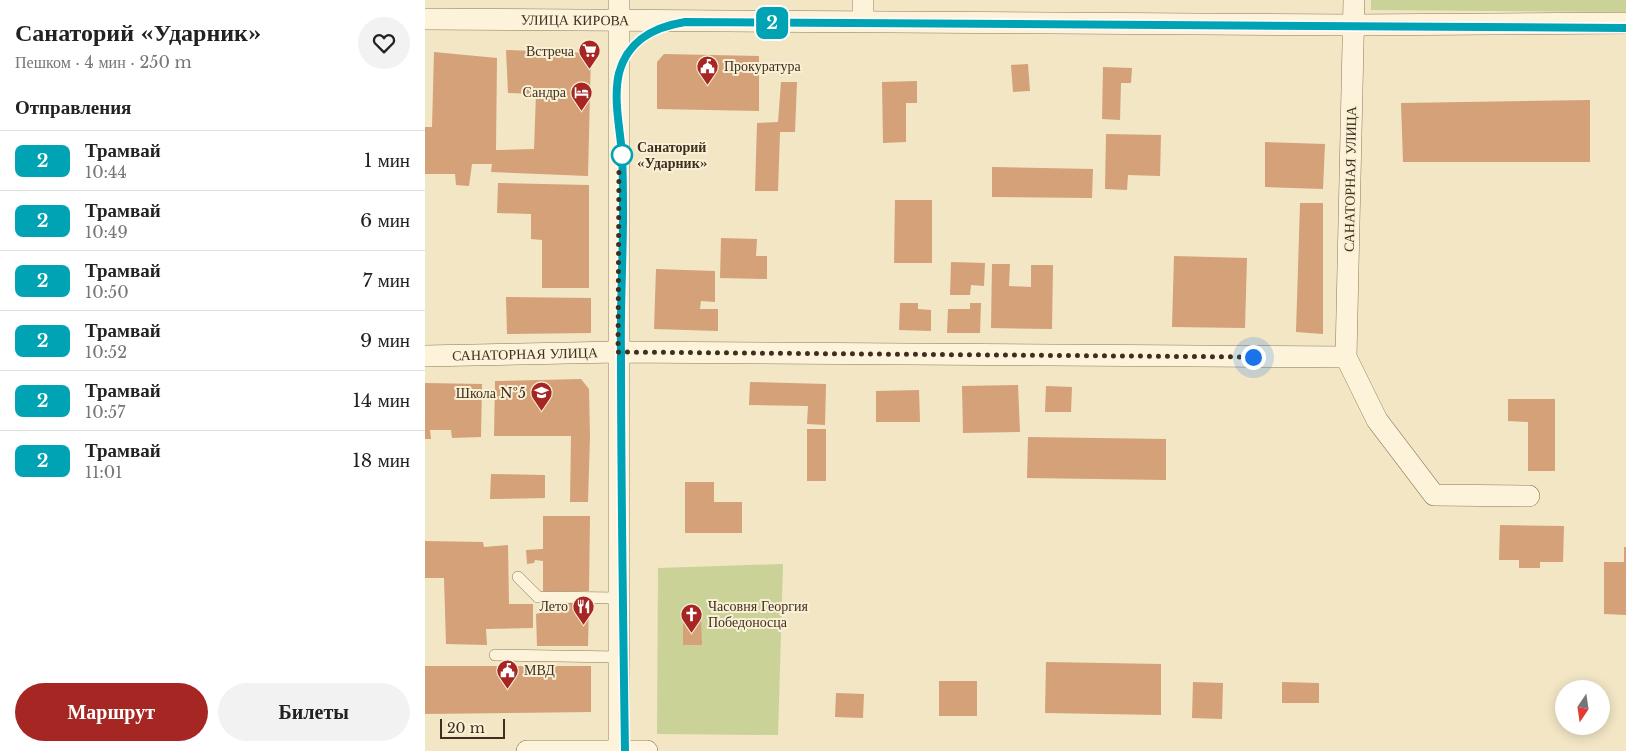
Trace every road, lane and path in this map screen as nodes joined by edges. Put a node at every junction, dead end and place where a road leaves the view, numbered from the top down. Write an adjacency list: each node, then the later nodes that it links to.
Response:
1 (863, 0): 5 (street)
2 (1353, 0): 7 (street, САНАТОРНАЯ УЛИЦА)
3 (619, 10): 4 (street, УЛИЦА КИРОВА); 5 (street, УЛИЦА КИРОВА); 8 (street)
4 (425, 19)
5 (863, 21): 7 (street, УЛИЦА КИРОВА)
6 (1626, 23): 7 (street, УЛИЦА КИРОВА)
7 (1353, 25): 10 (street, САНАТОРНАЯ УЛИЦА)
8 (618, 352): 9 (street, САНАТОРНАЯ УЛИЦА); 10 (street, САНАТОРНАЯ УЛИЦА); 13 (street)
9 (425, 356)
10 (1346, 357): 11 (street, САНАТОРНАЯ УЛИЦА)
11 (1529, 496)
12 (518, 577): 13 (lane)
13 (619, 598): 15 (street)
14 (495, 655): 15 (lane)
15 (619, 657): 17 (street)
16 (527, 751): 17 (street)
17 (619, 751): 18 (street)
18 (647, 751)

